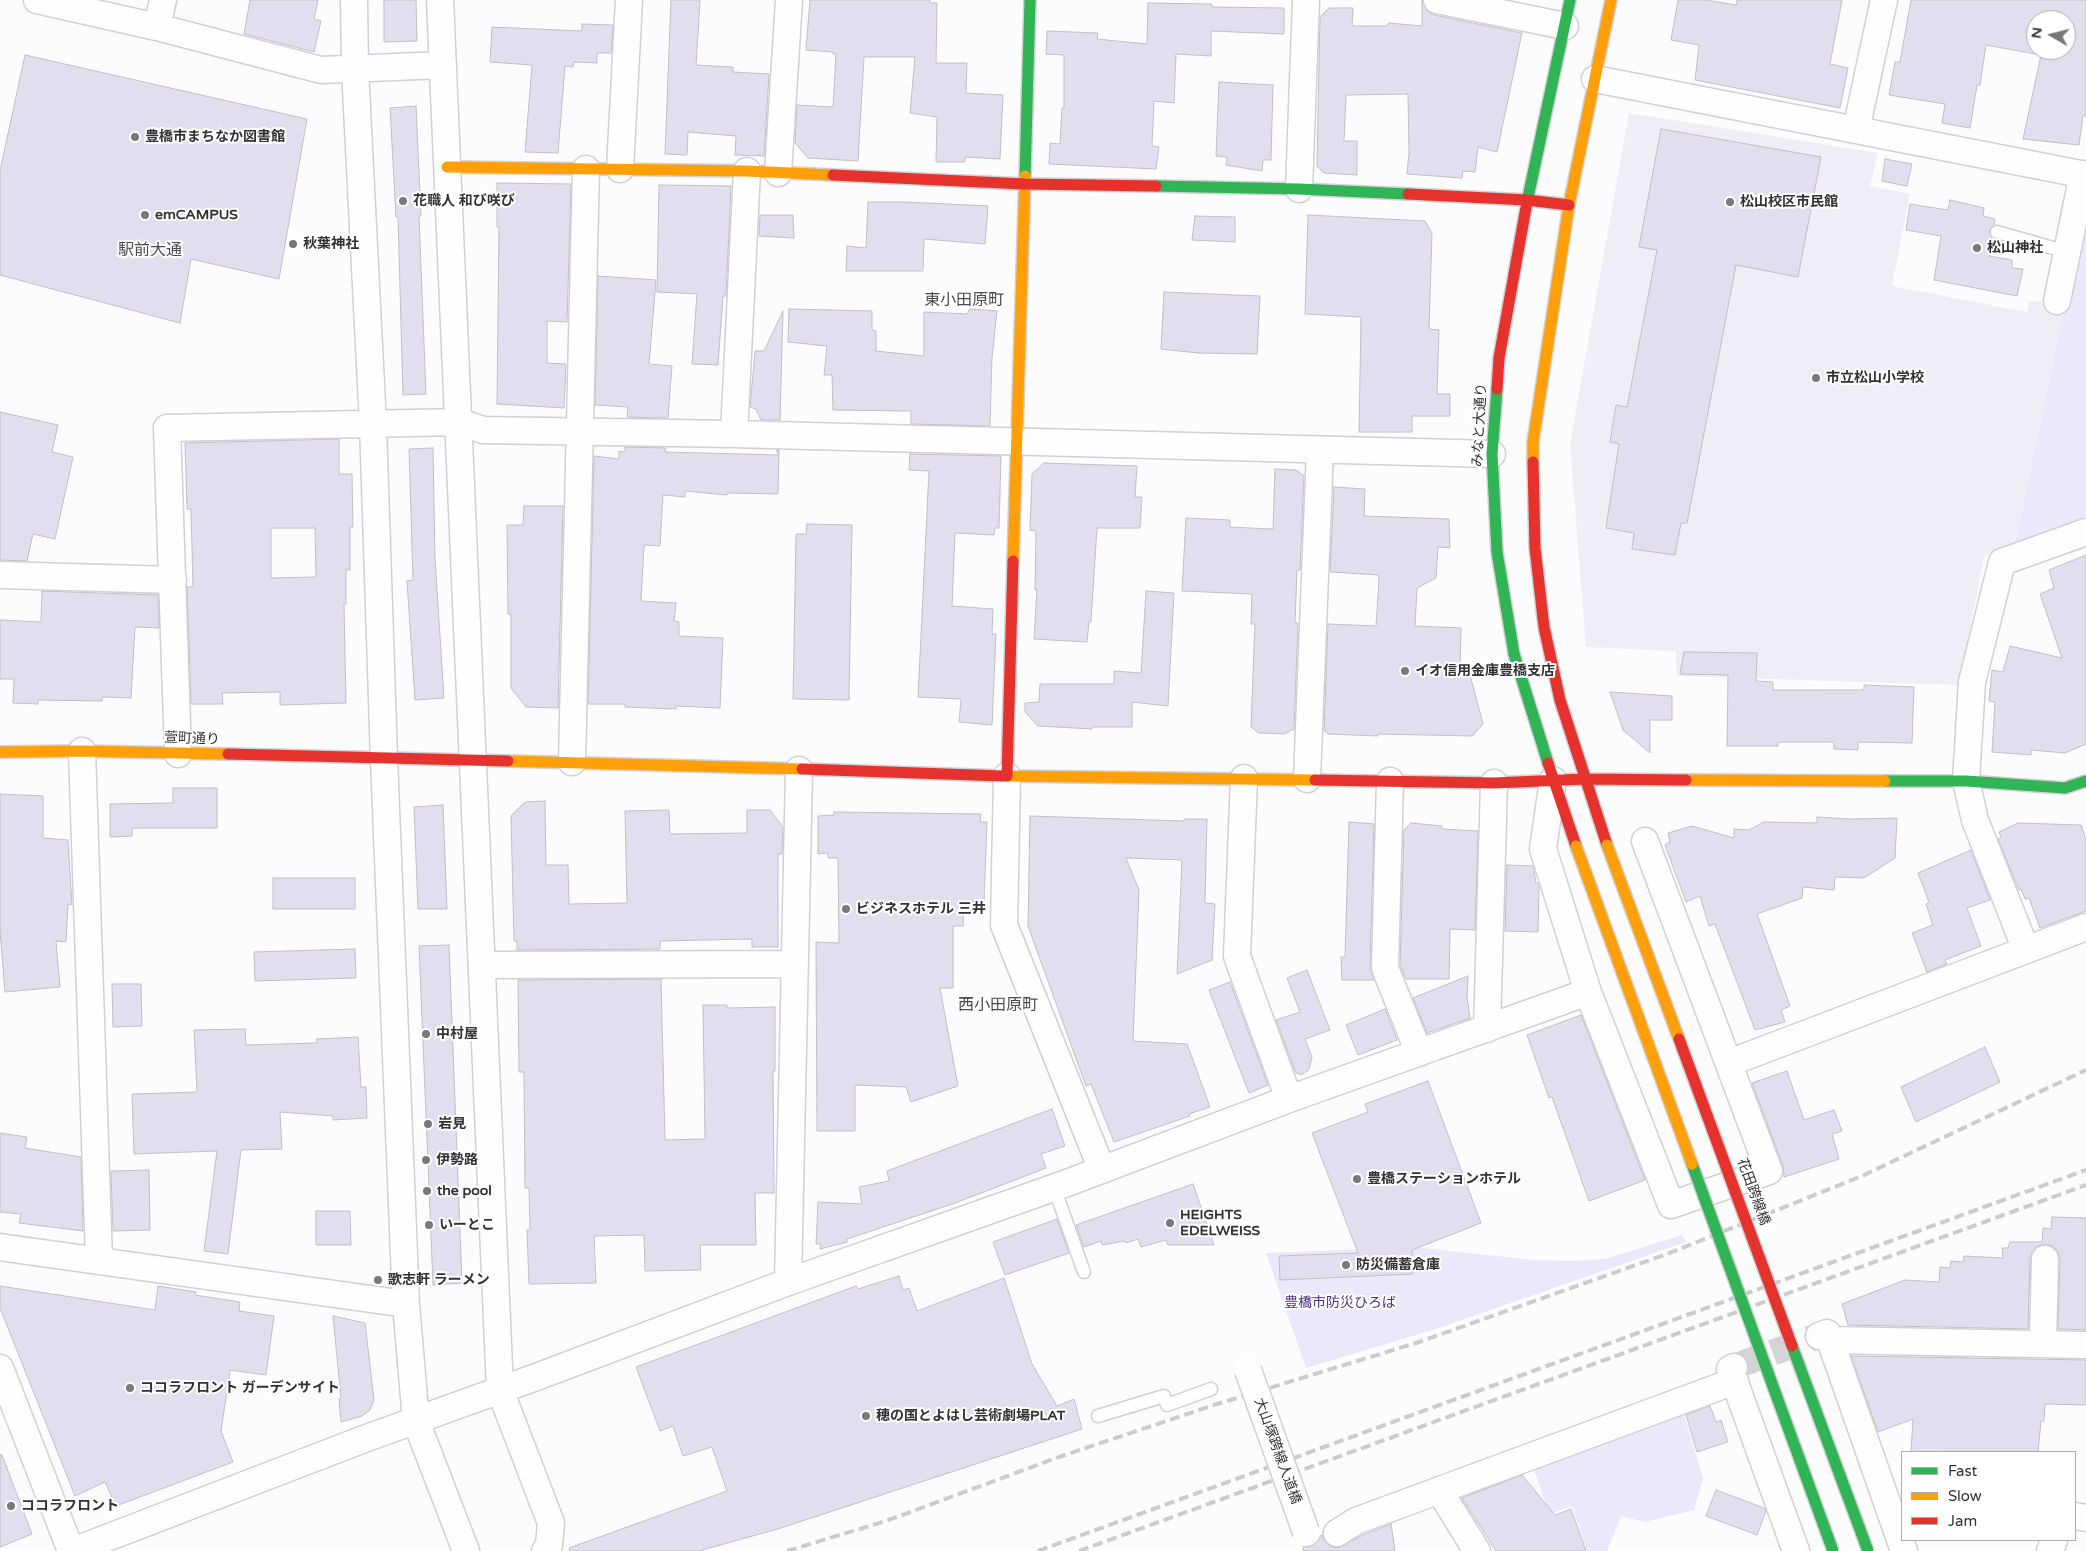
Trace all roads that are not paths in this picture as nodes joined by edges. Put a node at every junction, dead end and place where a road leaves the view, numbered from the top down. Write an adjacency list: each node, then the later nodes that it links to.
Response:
1 (37, 0): 14 (street)
2 (163, 0): 14 (street)
3 (354, 0): 16 (street)
4 (440, 0): 15 (street)
5 (629, 0): 21 (street)
6 (789, 0): 23 (street)
7 (1030, 0): 25 (street)
8 (1306, 0): 26 (street)
9 (1437, 0): 13 (street)
10 (1570, 0): 13 (street, みなと大通り)
11 (1611, 0): 17 (street)
12 (1884, 0): 18 (street)
13 (1565, 26): 27 (street, みなと大通り)
14 (157, 27): 16 (street)
15 (443, 66): 16 (street); 19 (street)
16 (355, 69): 33 (street)
17 (1595, 79): 18 (street); 28 (street)
18 (1856, 130): 24 (street)
19 (447, 168): 20 (street); 32 (street)
20 (586, 169): 21 (street); 34 (street)
21 (620, 169): 22 (street)
22 (747, 171): 23 (street); 35 (street)
23 (778, 173): 25 (street)
24 (2084, 174): 30 (street)
25 (1024, 184): 26 (street); 36 (street)
26 (1299, 189): 27 (street)
27 (1528, 200): 28 (street); 38 (street, みなと大通り)
28 (1569, 205): 52 (street)
29 (1997, 232): 30 (lane)
30 (2067, 252): 31 (street)
31 (2056, 301)
32 (460, 422): 33 (street); 34 (street); 46 (street)
33 (373, 424): 41 (street); 45 (street)
34 (580, 433): 35 (street); 47 (street)
35 (734, 434): 36 (street)
36 (1017, 443): 37 (street); 49 (street)
37 (1320, 450): 38 (street); 51 (street)
38 (1492, 454): 53 (street, みなと大通り)
39 (2086, 532): 55 (street)
40 (0, 575): 41 (street)
41 (173, 580): 44 (street)
42 (82, 751): 43 (street, 萱町通り); 44 (street, 萱町通り); 72 (street)
43 (0, 752)
44 (178, 754): 45 (street, 萱町通り)
45 (384, 759): 46 (street, 萱町通り); 75 (street)
46 (472, 760): 47 (street, 萱町通り); 62 (street)
47 (572, 762): 48 (street, 萱町通り)
48 (799, 770): 49 (street, 萱町通り); 61 (street)
49 (1007, 776): 50 (street, 萱町通り); 68 (street)
50 (1244, 778): 51 (street, 萱町通り); 67 (street)
51 (1307, 779): 54 (street, 萱町通り)
52 (1585, 779): 53 (street, 萱町通り); 55 (street, 萱町通り); 95 (street, 花田跨線橋, bridge)
53 (1553, 780): 57 (street, 萱町通り); 63 (street); 94 (street, みなと大通り, bridge)
54 (1390, 781): 57 (street, 萱町通り); 65 (street)
55 (1966, 781): 56 (street, 萱町通り); 60 (street)
56 (2086, 781)
57 (1494, 783): 64 (street)
58 (1645, 841): 66 (street)
59 (2086, 927): 60 (street)
60 (2026, 950): 66 (street)
61 (795, 964): 62 (street); 74 (street)
62 (482, 965): 81 (street)
63 (1588, 992): 64 (street); 66 (street)
64 (1487, 1029): 65 (street)
65 (1419, 1052): 67 (street)
66 (1729, 1063)
67 (1289, 1099): 68 (street)
68 (1102, 1170): 69 (street)
69 (1054, 1187): 73 (lane); 74 (street)
70 (0, 1247): 72 (street)
71 (2045, 1259): 76 (street)
72 (99, 1262): 75 (street)
73 (1084, 1272)
74 (788, 1282): 81 (street)
75 (406, 1304): 83 (street)
76 (2043, 1344): 77 (street); 84 (street)
77 (2086, 1345)
78 (0, 1368): 89 (street)
79 (1248, 1370): 86 (street, 大山塚跨線人道橋, bridge)
80 (1211, 1389): 82 (lane)
81 (500, 1390): 83 (street); 91 (street)
82 (1098, 1416)
83 (416, 1421): 89 (street); 90 (street)
84 (1890, 1482): 88 (street)
85 (1439, 1490): 87 (street); 92 (street); 93 (street)
86 (1306, 1532)
87 (1337, 1533)
88 (1901, 1536)
89 (72, 1551)
90 (466, 1551)
91 (544, 1551)
92 (1477, 1551)
93 (1796, 1551)
94 (1833, 1551)
95 (1868, 1551)

